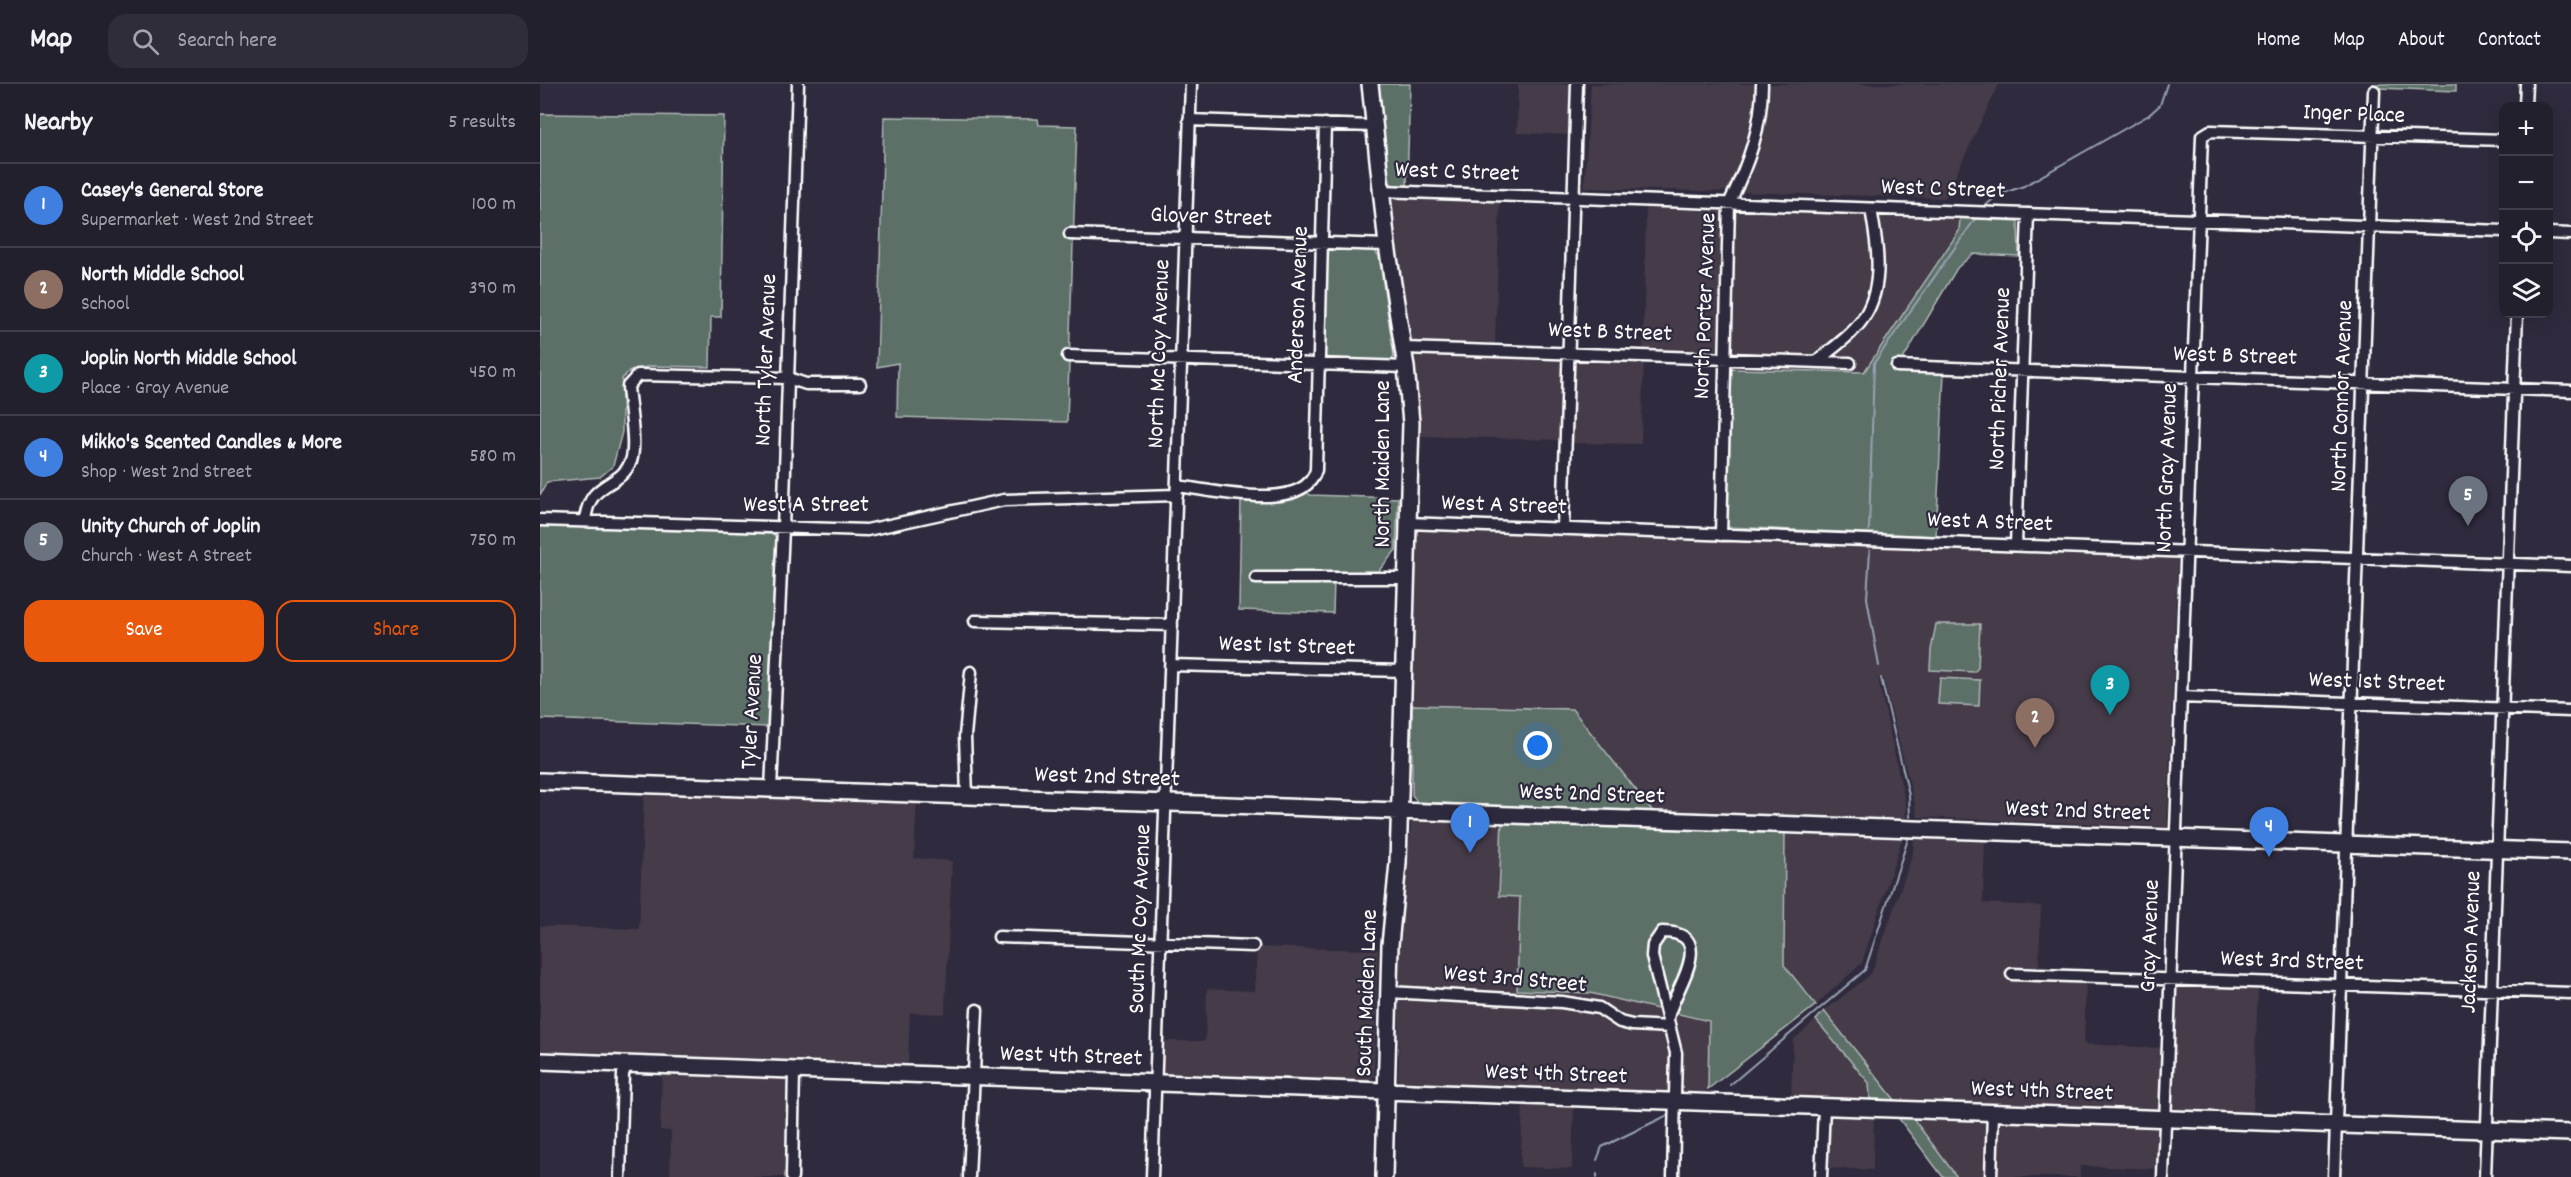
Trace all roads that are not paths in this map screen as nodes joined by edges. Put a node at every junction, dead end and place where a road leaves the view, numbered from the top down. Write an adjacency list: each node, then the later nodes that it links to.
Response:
1 (798, 84): 42 (street, North Tyler Avenue)
2 (1191, 84): 9 (street, North Mc Coy Avenue)
3 (1370, 84): 11 (street, North Maiden Lane)
4 (1577, 84): 16 (street)
5 (1762, 84): 17 (street, North Porter Avenue)
6 (2526, 84): 8 (street)
7 (2374, 90): 13 (street, North Connor Avenue)
8 (2525, 102)
9 (1190, 120): 10 (street); 26 (street, North Mc Coy Avenue)
10 (1325, 124): 11 (street); 27 (street, Anderson Avenue)
11 (1374, 126): 15 (street, North Maiden Lane)
12 (2204, 133): 13 (street, Inger Place); 20 (street, North Gray Avenue)
13 (2374, 137): 14 (street, Inger Place); 21 (street, North Connor Avenue)
14 (2499, 140)
15 (1381, 191): 16 (street, West C Street); 28 (street, North Maiden Lane)
16 (1574, 198): 17 (street, West C Street); 31 (street)
17 (1730, 204): 18 (street, West C Street); 33 (street, North Porter Avenue)
18 (1871, 208): 19 (street, West C Street); 35 (street)
19 (2028, 214): 20 (street, West C Street); 40 (street, North Picher Avenue)
20 (2198, 220): 21 (street, West C Street); 41 (street, North Gray Avenue)
21 (2370, 226): 22 (street, West C Street); 43 (street, North Connor Avenue)
22 (2499, 231)
23 (2553, 233): 25 (street)
24 (1070, 234): 26 (street, Glover Street)
25 (2571, 234)
26 (1185, 238): 27 (street, Glover Street); 34 (street, North Mc Coy Avenue)
27 (1322, 243): 28 (street, Glover Street); 37 (street, Anderson Avenue)
28 (1387, 245): 30 (street, North Maiden Lane)
29 (2517, 318): 45 (street, Jackson Avenue)
30 (1404, 348): 31 (street, West B Street); 39 (street, North Maiden Lane)
31 (1569, 353): 33 (street, West B Street); 53 (street)
32 (1068, 356): 34 (street)
33 (1726, 358): 35 (street, West B Street); 54 (street, North Porter Avenue)
34 (1181, 360): 37 (street); 48 (street, North Mc Coy Avenue)
35 (1818, 362): 36 (street, West B Street)
36 (1850, 363)
37 (1319, 364): 39 (street); 47 (street, Anderson Avenue)
38 (1897, 366): 40 (street, West B Street)
39 (1406, 367): 51 (street, North Maiden Lane)
40 (2022, 370): 41 (street, West B Street); 55 (street, North Picher Avenue)
41 (2193, 377): 43 (street, West B Street); 56 (street, North Gray Avenue)
42 (788, 378): 44 (street); 50 (street); 52 (street, North Tyler Avenue)
43 (2365, 383): 45 (street, West B Street); 57 (street, North Connor Avenue)
44 (860, 384)
45 (2515, 388): 46 (street, West B Street); 58 (street, Jackson Avenue)
46 (2571, 391)
47 (1309, 485): 48 (street, West A Street)
48 (1177, 491): 52 (street, West A Street); 63 (street, North Mc Coy Avenue)
49 (540, 520): 50 (street, West A Street)
50 (585, 521): 52 (street, West A Street)
51 (1407, 523): 53 (street, West A Street); 61 (street, North Maiden Lane)
52 (783, 529): 64 (street, North Tyler Avenue)
53 (1563, 529): 54 (street, West A Street)
54 (1721, 535): 55 (street, West A Street)
55 (2016, 545): 56 (street, West A Street)
56 (2186, 552): 57 (street, West A Street); 68 (street, North Gray Avenue)
57 (2358, 558): 58 (street, West A Street); 69 (street, North Connor Avenue)
58 (2508, 563): 59 (street, West A Street); 70 (street, Jackson Avenue)
59 (2571, 566)
60 (1256, 578): 61 (street)
61 (1406, 578): 66 (street, North Maiden Lane)
62 (975, 621): 63 (street)
63 (1172, 626): 65 (street, South Mc Coy Avenue)
64 (778, 638): 73 (street, Tyler Avenue)
65 (1171, 665): 66 (street, West 1st Street); 75 (street, South Mc Coy Avenue)
66 (1403, 671): 76 (street, North Maiden Lane)
67 (971, 672): 74 (street)
68 (2181, 697): 69 (street, West 1st Street); 77 (street, Gray Avenue)
69 (2353, 703): 70 (street, West 1st Street); 78 (street, North Connor Avenue)
70 (2501, 709): 71 (street, West 1st Street); 79 (street, Jackson Avenue)
71 (2571, 711)
72 (540, 781): 73 (street, West 2nd Street)
73 (771, 789): 74 (street, West 2nd Street)
74 (967, 796): 75 (street, West 2nd Street)
75 (1166, 803): 76 (street, West 2nd Street); 82 (street, South Mc Coy Avenue)
76 (1399, 811): 77 (street, West 2nd Street); 88 (street, South Maiden Lane)
77 (2176, 838): 78 (street, West 2nd Street); 85 (street, Gray Avenue)
78 (2348, 844): 79 (street, West 2nd Street); 86 (street, North Connor Avenue)
79 (2496, 849): 80 (street, West 2nd Street); 87 (street, Jackson Avenue)
80 (2571, 852)
81 (999, 937): 82 (street)
82 (1161, 942): 83 (street); 96 (street, South Mc Coy Avenue)
83 (1253, 946)
84 (2012, 974): 85 (street, West 3rd Street)
85 (2170, 979): 86 (street, West 3rd Street); 101 (street, Gray Avenue)
86 (2343, 985): 87 (street, West 3rd Street); 102 (street, North Connor Avenue)
87 (2492, 990): 89 (street, West 3rd Street); 103 (street, Jackson Avenue)
88 (1389, 992): 91 (street, West 3rd Street); 97 (street, South Maiden Lane)
89 (2571, 993)
90 (977, 1010): 95 (street)
91 (1669, 1023): 91 (street); 98 (street)
92 (540, 1061): 93 (street, West 4th Street)
93 (627, 1064): 94 (street, West 4th Street); 105 (street)
94 (794, 1070): 95 (street, West 4th Street); 106 (street)
95 (975, 1076): 96 (street, West 4th Street); 107 (street)
96 (1156, 1083): 97 (street, West 4th Street); 108 (street, South Mc Coy Avenue)
97 (1387, 1091): 98 (street, West 4th Street); 109 (street, South Maiden Lane)
98 (1675, 1101): 99 (street, West 4th Street); 110 (street)
99 (1824, 1107): 100 (street, West 4th Street); 111 (street)
100 (1993, 1112): 101 (street, West 4th Street); 112 (street)
101 (2166, 1119): 102 (street, West 4th Street); 113 (street, Gray Avenue)
102 (2336, 1125): 103 (street, West 4th Street); 114 (street, North Connor Avenue)
103 (2487, 1130): 104 (street, West 4th Street); 115 (street, Jackson Avenue)
104 (2571, 1133)
105 (621, 1177)
106 (792, 1177)
107 (969, 1177)
108 (1152, 1177)
109 (1384, 1177)
110 (1673, 1177)
111 (1821, 1177)
112 (1991, 1177)
113 (2163, 1177)
114 (2334, 1177)
115 (2485, 1177)

